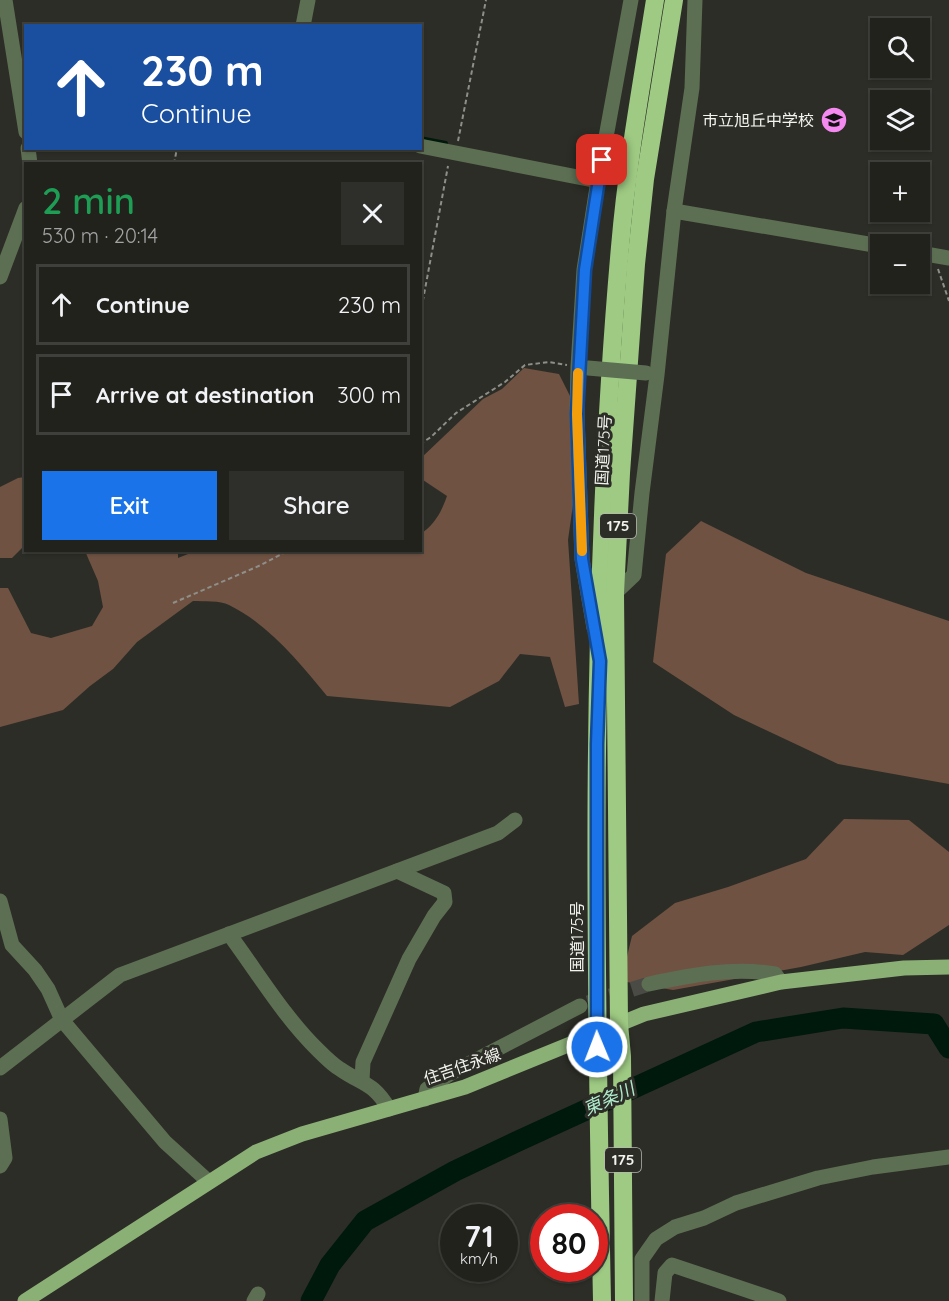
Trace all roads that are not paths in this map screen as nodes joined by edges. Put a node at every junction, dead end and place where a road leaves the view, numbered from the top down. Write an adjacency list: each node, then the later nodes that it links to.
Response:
1 (5, 0): 8 (street)
2 (308, 0): 7 (street)
3 (631, 0): 11 (street)
4 (655, 0): 21 (highway, 国道175号 / 175)
5 (674, 0): 20 (highway, 国道175号 / 175)
6 (695, 0): 12 (street)
7 (303, 24)
8 (21, 67): 9 (street)
9 (24, 106)
10 (422, 146): 11 (street)
11 (598, 181): 18 (street)
12 (674, 211): 14 (street); 19 (street)
13 (24, 213): 17 (street)
14 (870, 244)
15 (930, 255): 16 (street)
16 (949, 258)
17 (0, 277)
18 (583, 367): 19 (street, bridge); 21 (street)
19 (652, 374): 20 (street)
20 (615, 593): 31 (highway, 国道175号 / 175)
21 (600, 661): 32 (highway, 国道175号 / 175)
22 (515, 820): 23 (street)
23 (397, 871): 25 (street); 34 (street)
24 (0, 901): 30 (street)
25 (229, 934): 30 (street); 34 (street)
26 (949, 967): 27 (main road, 住吉住永線)
27 (781, 982): 28 (street); 31 (main road, 住吉住永線)
28 (649, 984)
29 (580, 1006): 35 (street)
30 (62, 1020): 33 (street); 40 (street)
31 (619, 1024): 32 (main road, 住吉住永線); 43 (highway, 国道175号 / 175)
32 (597, 1033): 35 (main road, 住吉住永線); 42 (highway, 国道175号 / 175)
33 (0, 1068)
34 (362, 1080): 36 (street)
35 (426, 1099): 36 (main road, 住吉住永線)
36 (389, 1109): 40 (main road, 住吉住永線)
37 (0, 1119): 39 (street)
38 (949, 1157): 44 (street)
39 (0, 1166)
40 (209, 1182): 41 (main road, 住吉住永線)
41 (25, 1301)
42 (602, 1301)
43 (624, 1301)
44 (642, 1301)
45 (662, 1301): 46 (street)
46 (779, 1301)

